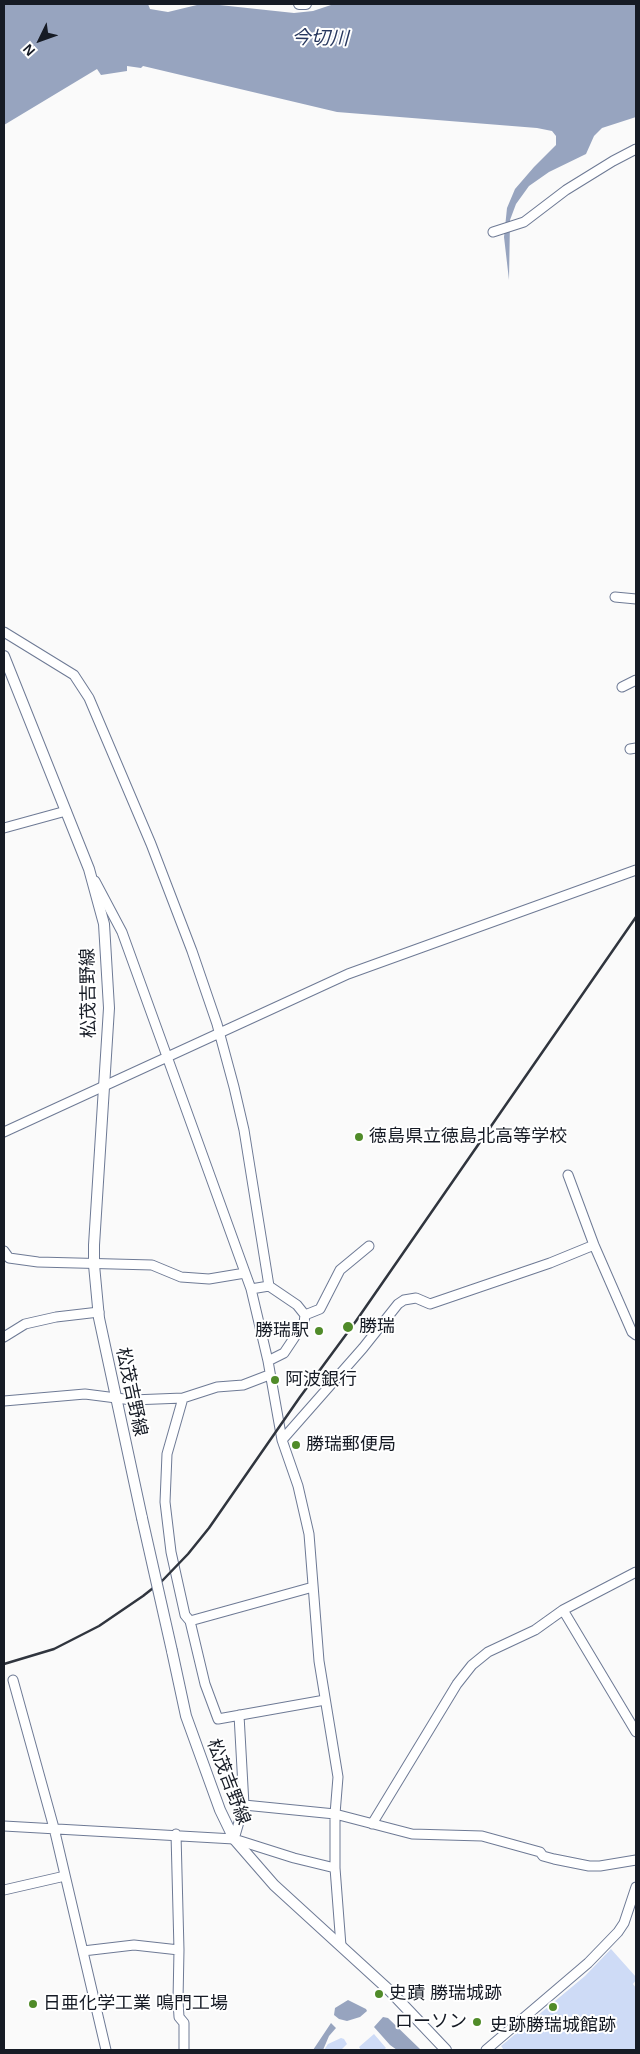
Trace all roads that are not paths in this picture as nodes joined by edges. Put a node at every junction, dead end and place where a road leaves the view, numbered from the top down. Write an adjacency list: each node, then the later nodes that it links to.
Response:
1 (299, 4): 2 (main road)
2 (306, 4)
3 (636, 149): 4 (street)
4 (493, 232)
5 (615, 597): 6 (street)
6 (636, 599)
7 (4, 632): 16 (street)
8 (4, 656): 9 (main road, 松茂吉野線)
9 (7, 672): 12 (main road, 松茂吉野線)
10 (636, 680): 11 (street)
11 (622, 687)
12 (66, 811): 13 (street); 14 (main road, 松茂吉野線)
13 (4, 828)
14 (89, 869): 17 (street); 18 (main road, 松茂吉野線)
15 (634, 871): 16 (street)
16 (219, 1033): 17 (street); 26 (street)
17 (168, 1056): 18 (street); 25 (street)
18 (104, 1085): 19 (street); 24 (main road, 松茂吉野線)
19 (4, 1132)
20 (568, 1175): 21 (street)
21 (594, 1245): 30 (street); 37 (street)
22 (369, 1246): 29 (street)
23 (4, 1251): 24 (street)
24 (94, 1265): 25 (street); 28 (main road, 松茂吉野線)
25 (245, 1273): 27 (street)
26 (269, 1286): 27 (street); 29 (street)
27 (251, 1289): 32 (street)
28 (99, 1312): 31 (street); 34 (main road, 松茂吉野線)
29 (305, 1315): 32 (street)
30 (636, 1335)
31 (4, 1337)
32 (268, 1361): 33 (street)
33 (269, 1375): 35 (street); 37 (street)
34 (116, 1398): 35 (street); 36 (street); 52 (main road, 松茂吉野線, bridge)
35 (183, 1398): 41 (street)
36 (4, 1401)
37 (282, 1440): 39 (street)
38 (636, 1572): 40 (street)
39 (313, 1587): 41 (street); 43 (street)
40 (563, 1610): 45 (street); 48 (street)
41 (190, 1621): 44 (street)
42 (13, 1680): 50 (street)
43 (325, 1700): 44 (street); 47 (street)
44 (239, 1715): 46 (street)
45 (636, 1732)
46 (244, 1805): 47 (street); 52 (street)
47 (335, 1814): 48 (street); 54 (street)
48 (372, 1824): 53 (street)
49 (4, 1826): 50 (street)
50 (54, 1828): 51 (street); 55 (street)
51 (176, 1834): 52 (street); 59 (street)
52 (234, 1839): 54 (street); 58 (main road, 松茂吉野線)
53 (636, 1860)
54 (335, 1868): 58 (street)
55 (65, 1876): 57 (street); 60 (street)
56 (636, 1887): 64 (street)
57 (4, 1890)
58 (341, 1946): 63 (main road, 松茂吉野線)
59 (179, 1950): 60 (street); 62 (street)
60 (83, 1951): 61 (street)
61 (106, 2050)
62 (184, 2050)
63 (446, 2050)
64 (486, 2050)

